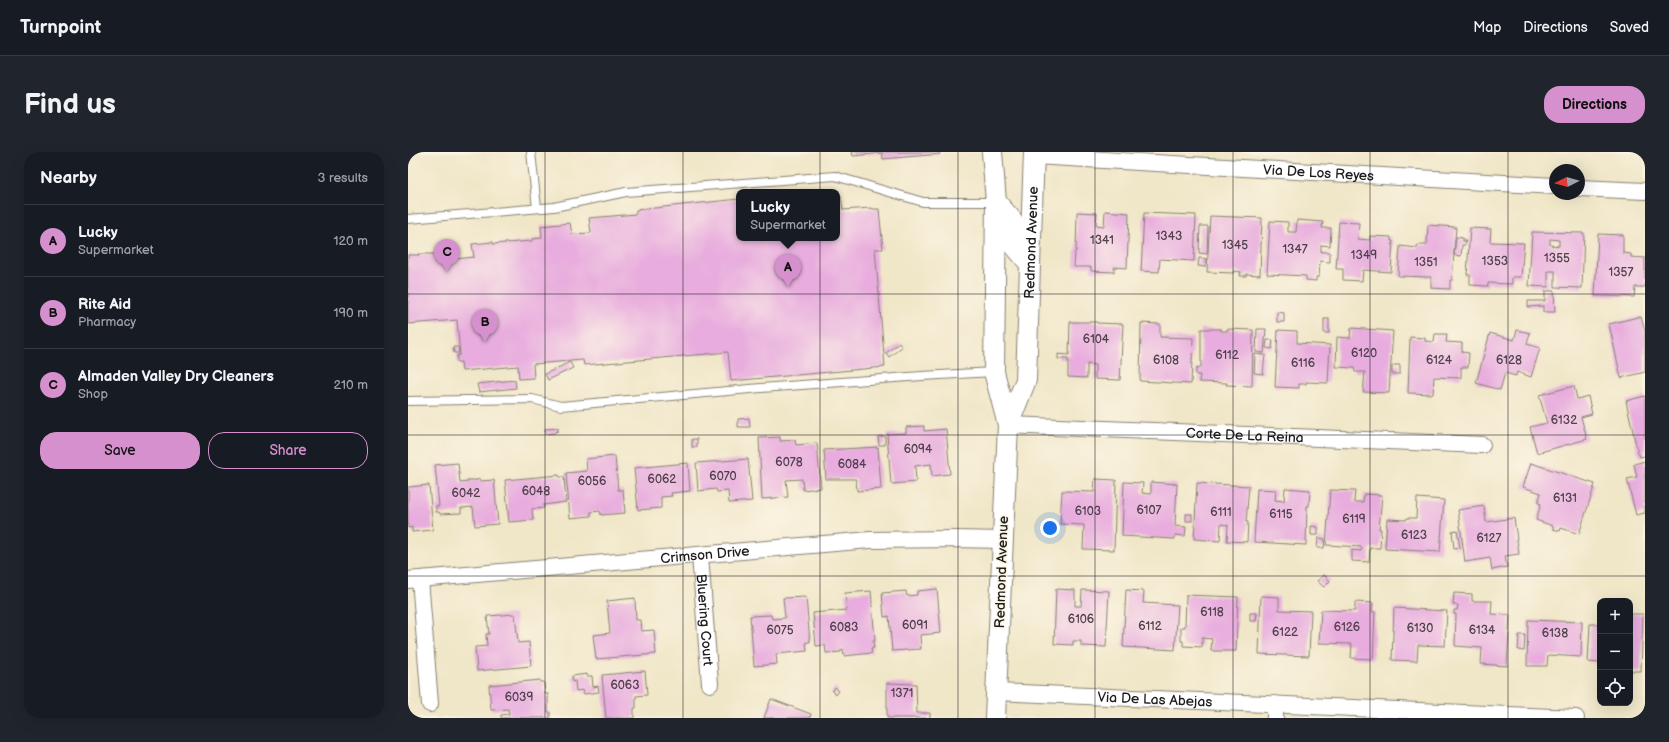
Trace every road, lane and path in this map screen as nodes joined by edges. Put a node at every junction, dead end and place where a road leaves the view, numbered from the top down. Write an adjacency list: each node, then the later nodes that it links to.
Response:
1 (531, 152): 8 (lane)
2 (992, 152): 7 (street, Redmond Avenue)
3 (1034, 154): 4 (street, Via De Los Reyes); 10 (street, Redmond Avenue)
4 (1549, 186)
5 (1585, 188): 6 (street)
6 (1645, 191)
7 (996, 202): 8 (lane); 10 (street); 11 (street, Redmond Avenue)
8 (537, 208): 9 (lane)
9 (408, 219)
10 (1029, 263): 13 (street, Redmond Avenue)
11 (994, 372): 12 (lane); 13 (street, Redmond Avenue)
12 (408, 401)
13 (1008, 425): 14 (street, Corte De La Reina); 15 (street, Redmond Avenue)
14 (1482, 445)
15 (1002, 540): 16 (street, Crimson Drive); 19 (street, Redmond Avenue)
16 (700, 556): 17 (street, Crimson Drive); 18 (street, Bluering Court)
17 (414, 580): 20 (street)
18 (710, 684)
19 (997, 692): 21 (street, Via De Las Abejas); 22 (street, Redmond Avenue)
20 (430, 704)
21 (1275, 711): 23 (street, Via De Las Abejas)
22 (995, 718)
23 (1576, 718)

